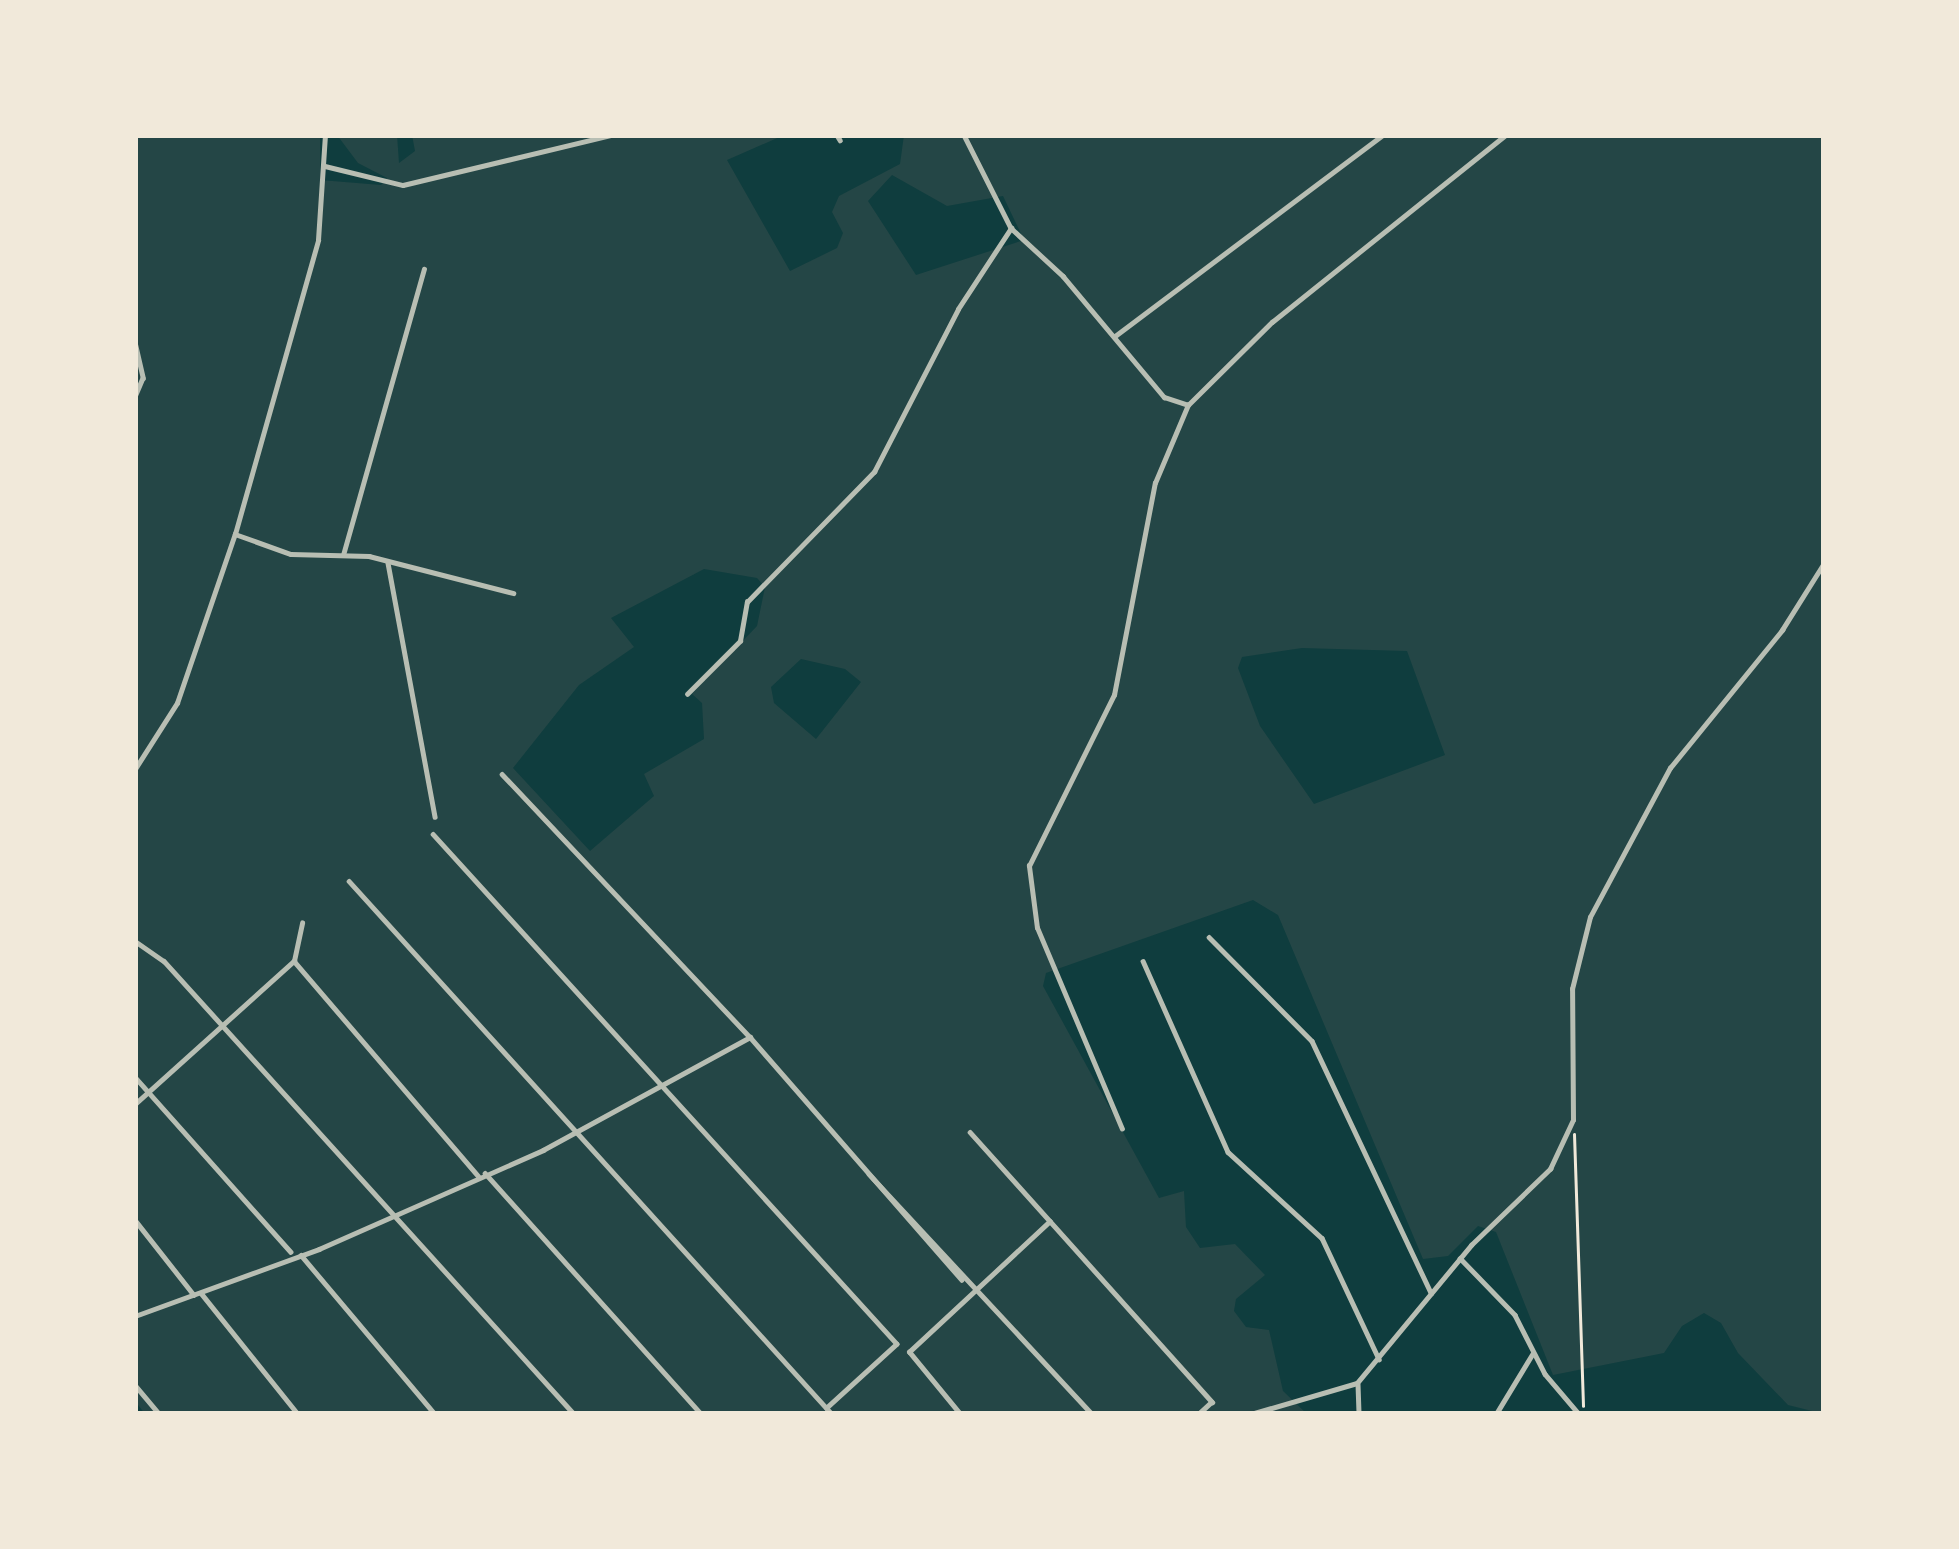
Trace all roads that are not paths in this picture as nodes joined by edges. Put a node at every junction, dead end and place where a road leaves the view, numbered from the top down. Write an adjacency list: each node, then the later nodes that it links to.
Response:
1 (325, 135): 6 (street)
2 (611, 135): 6 (street)
3 (964, 135): 7 (street)
4 (1384, 135): 9 (street)
5 (1505, 135): 14 (street)
6 (324, 165): 15 (street)
7 (1010, 228): 9 (street); 20 (street)
8 (424, 269): 16 (street)
9 (1115, 336): 14 (street)
10 (135, 342): 12 (street)
11 (135, 369): 12 (street)
12 (143, 378): 13 (street)
13 (135, 397)
14 (1188, 405): 37 (street)
15 (235, 534): 16 (street); 21 (street)
16 (343, 555): 17 (street)
17 (388, 562): 19 (street); 23 (street)
18 (1824, 563): 46 (street)
19 (513, 593)
20 (687, 694)
21 (135, 769)
22 (502, 774): 32 (street)
23 (436, 817)
24 (433, 833): 34 (street)
25 (349, 881): 39 (street)
26 (302, 923): 29 (street)
27 (1209, 937): 49 (street)
28 (135, 941): 31 (street)
29 (294, 961): 31 (street); 40 (street)
30 (1143, 961): 53 (street)
31 (222, 1025): 35 (street); 42 (street)
32 (750, 1037): 34 (street); 41 (street)
33 (135, 1077): 35 (street)
34 (664, 1090): 39 (street); 56 (street)
35 (148, 1093): 36 (street); 45 (street)
36 (135, 1104)
37 (1122, 1129)
38 (970, 1132): 44 (street)
39 (578, 1134): 40 (street); 56 (street)
40 (482, 1174): 42 (street); 62 (street)
41 (867, 1174): 47 (street); 48 (street)
42 (392, 1215): 45 (street); 61 (street)
43 (135, 1220): 50 (street)
44 (1050, 1221): 48 (street); 65 (street)
45 (297, 1254): 50 (street); 60 (street)
46 (1460, 1258): 49 (street); 52 (street)
47 (962, 1280)
48 (979, 1286): 63 (street); 64 (street)
49 (1431, 1293): 53 (street)
50 (197, 1294): 51 (street); 59 (street)
51 (135, 1316)
52 (1533, 1353): 57 (street); 68 (street)
53 (1378, 1359): 54 (street)
54 (1357, 1383): 66 (street); 67 (street)
55 (135, 1385): 58 (street)
56 (829, 1411)
57 (1578, 1413)
58 (159, 1414)
59 (298, 1414)
60 (435, 1414)
61 (574, 1414)
62 (701, 1414)
63 (960, 1414)
64 (1093, 1414)
65 (1198, 1414)
66 (1251, 1414)
67 (1358, 1414)
68 (1496, 1414)

